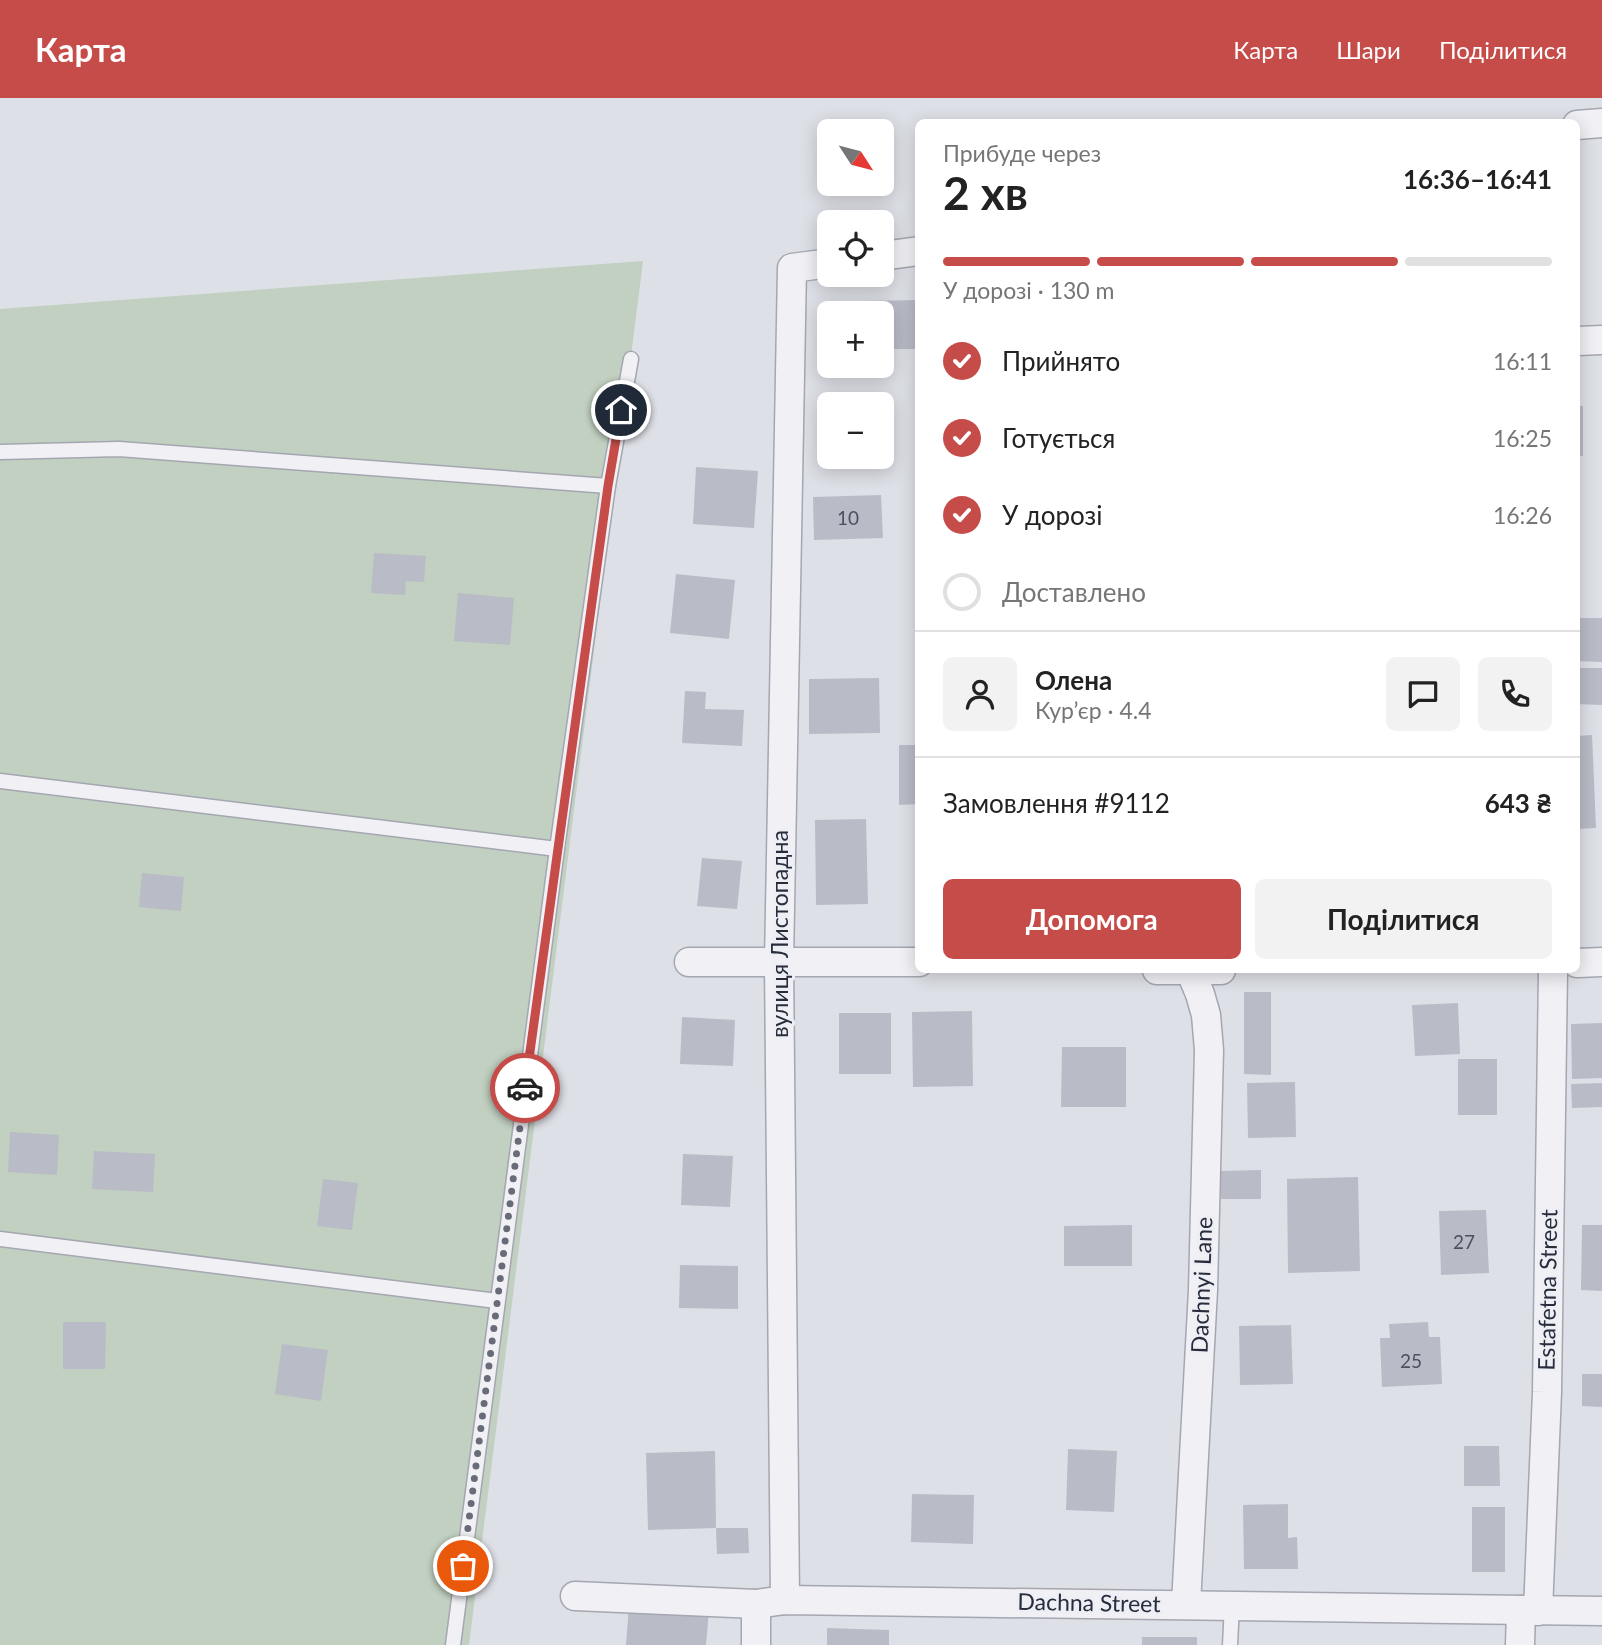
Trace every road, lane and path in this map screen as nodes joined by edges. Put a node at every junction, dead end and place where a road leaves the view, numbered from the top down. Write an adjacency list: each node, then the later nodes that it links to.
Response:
1 (1602, 123): 2 (street)
2 (1580, 125)
3 (915, 252): 4 (street)
4 (894, 254)
5 (817, 265): 14 (street, вулиця Листопадна)
6 (1602, 340): 7 (street)
7 (1580, 341)
8 (631, 359): 10 (lane)
9 (0, 452): 10 (lane)
10 (608, 486): 12 (lane)
11 (0, 781): 12 (lane)
12 (557, 849): 21 (lane)
13 (689, 962): 14 (street)
14 (779, 962): 15 (street); 23 (street, вулиця Листопадна)
15 (915, 962)
16 (1602, 962): 17 (street)
17 (1580, 963)
18 (1192, 973): 25 (street, Dachnyi Lane)
19 (1553, 973): 27 (street, Estafetna Street)
20 (0, 1239): 21 (lane)
21 (497, 1301): 29 (lane)
22 (575, 1596): 24 (street, Dachna Street)
23 (785, 1600): 24 (street, Dachna Street); 25 (street, Dachna Street)
24 (756, 1604): 30 (street)
25 (1186, 1604): 26 (street, Dachna Street)
26 (1231, 1605): 27 (street, Dachna Street); 31 (lane)
27 (1529, 1610): 28 (street, Dachna Street); 32 (street, Estafetna Street)
28 (1602, 1611)
29 (453, 1645)
30 (756, 1645)
31 (1230, 1645)
32 (1520, 1645)

